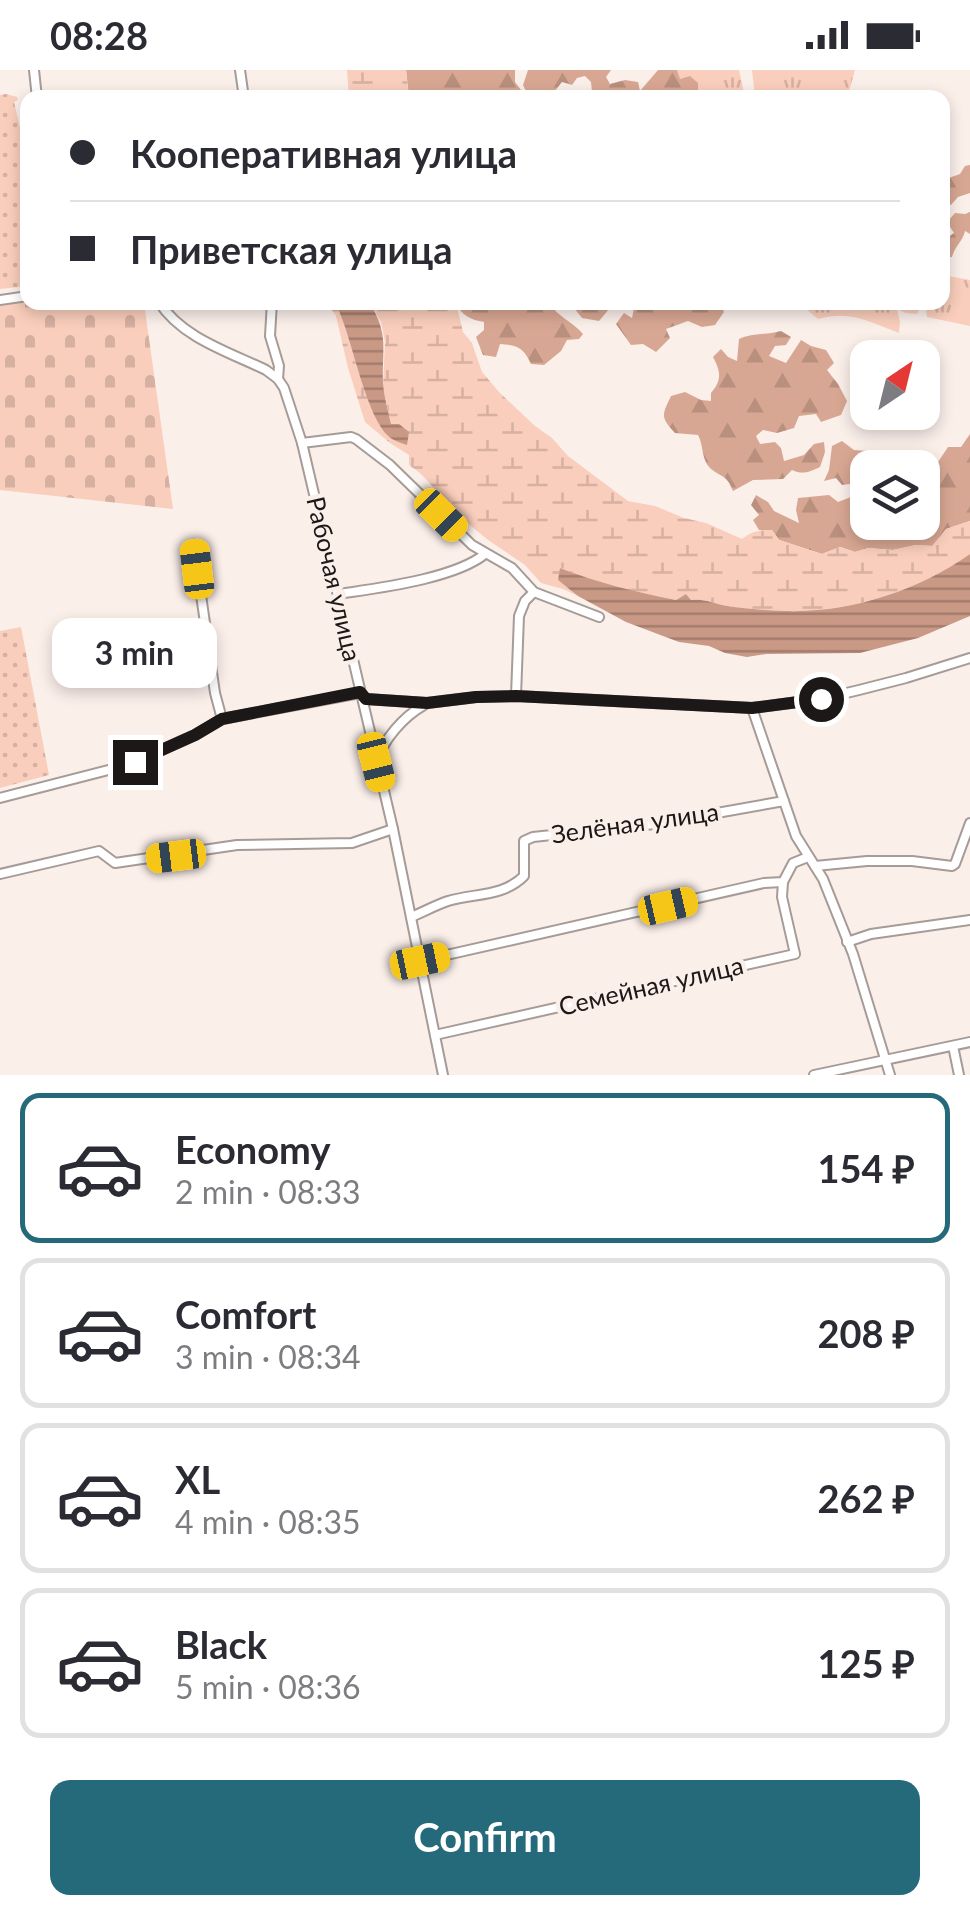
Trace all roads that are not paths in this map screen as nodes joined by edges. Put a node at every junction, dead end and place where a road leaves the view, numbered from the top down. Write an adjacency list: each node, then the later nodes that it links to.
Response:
1 (164, 310): 3 (street)
2 (272, 310): 3 (street, Рабочая улица)
3 (278, 379): 4 (street, Рабочая улица)
4 (302, 443): 6 (street); 8 (street, Рабочая улица)
5 (194, 546): 15 (street)
6 (485, 554): 7 (street); 8 (street)
7 (534, 592): 9 (street); 12 (street)
8 (338, 594): 11 (street, Рабочая улица)
9 (599, 617)
10 (970, 658): 14 (street)
11 (360, 692): 13 (street); 15 (street); 16 (street, Рабочая улица)
12 (516, 696): 13 (street); 14 (street)
13 (427, 703): 16 (street)
14 (752, 708): 18 (street)
15 (222, 719): 17 (street)
16 (376, 762): 20 (street, Рабочая улица)
17 (0, 798)
18 (784, 802): 21 (street); 25 (street, Зелёная улица)
19 (970, 823): 22 (street)
20 (393, 829): 23 (street); 25 (street, Рабочая улица)
21 (808, 858): 22 (street); 24 (street)
22 (815, 866): 27 (street)
23 (0, 874)
24 (784, 882): 28 (street); 29 (street, Семейная улица)
25 (411, 917): 28 (street, Рабочая улица)
26 (970, 920): 27 (street)
27 (846, 942): 32 (street)
28 (420, 961): 29 (street, Рабочая улица)
29 (435, 1035): 33 (street, Рабочая улица)
30 (970, 1042): 31 (street)
31 (952, 1046): 32 (street); 36 (street)
32 (886, 1061): 34 (street); 35 (street)
33 (444, 1075)
34 (814, 1075)
35 (890, 1075)
36 (959, 1075)

